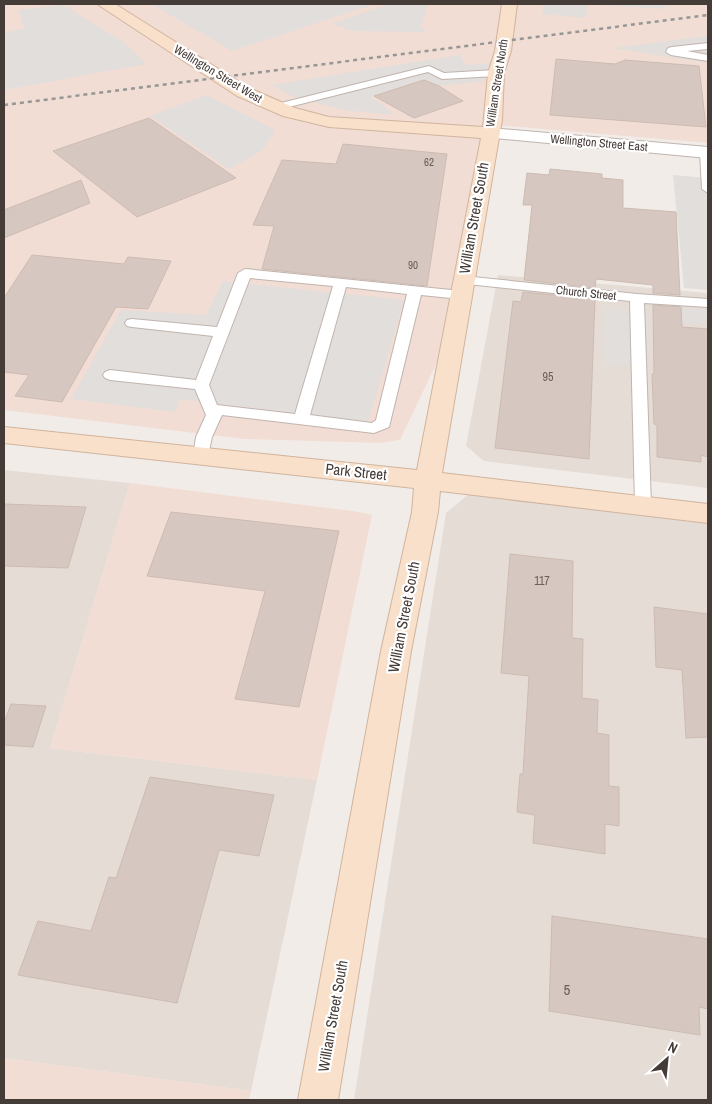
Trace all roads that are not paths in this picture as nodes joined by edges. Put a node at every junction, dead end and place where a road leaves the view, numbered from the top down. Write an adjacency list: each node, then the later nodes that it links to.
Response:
1 (105, 4): 6 (street, Wellington Street West)
2 (510, 4): 5 (street, William Street North)
3 (708, 46): 4 (lane)
4 (708, 58)
5 (496, 73): 6 (lane); 7 (street, William Street North)
6 (277, 108): 7 (street, Wellington Street West)
7 (490, 134): 8 (street, Wellington Street East); 11 (street, William Street South)
8 (707, 153): 9 (lane)
9 (708, 189)
10 (340, 284): 12 (lane, Church Street); 16 (lane, Church Street); 20 (lane)
11 (462, 288): 12 (lane, Church Street); 13 (lane, Church Street); 23 (street, William Street South)
12 (415, 290): 20 (lane)
13 (637, 298): 14 (lane, Church Street); 24 (lane)
14 (708, 302)
15 (132, 323): 16 (lane)
16 (221, 332): 18 (lane)
17 (110, 375): 18 (lane)
18 (201, 385): 19 (lane)
19 (212, 410): 20 (lane); 22 (lane)
20 (301, 419)
21 (4, 434): 22 (street, Park Street)
22 (202, 456): 23 (street, Park Street)
23 (428, 480): 24 (street, Park Street); 26 (street, William Street South)
24 (643, 505): 25 (street, Park Street)
25 (708, 513)
26 (318, 1100)

